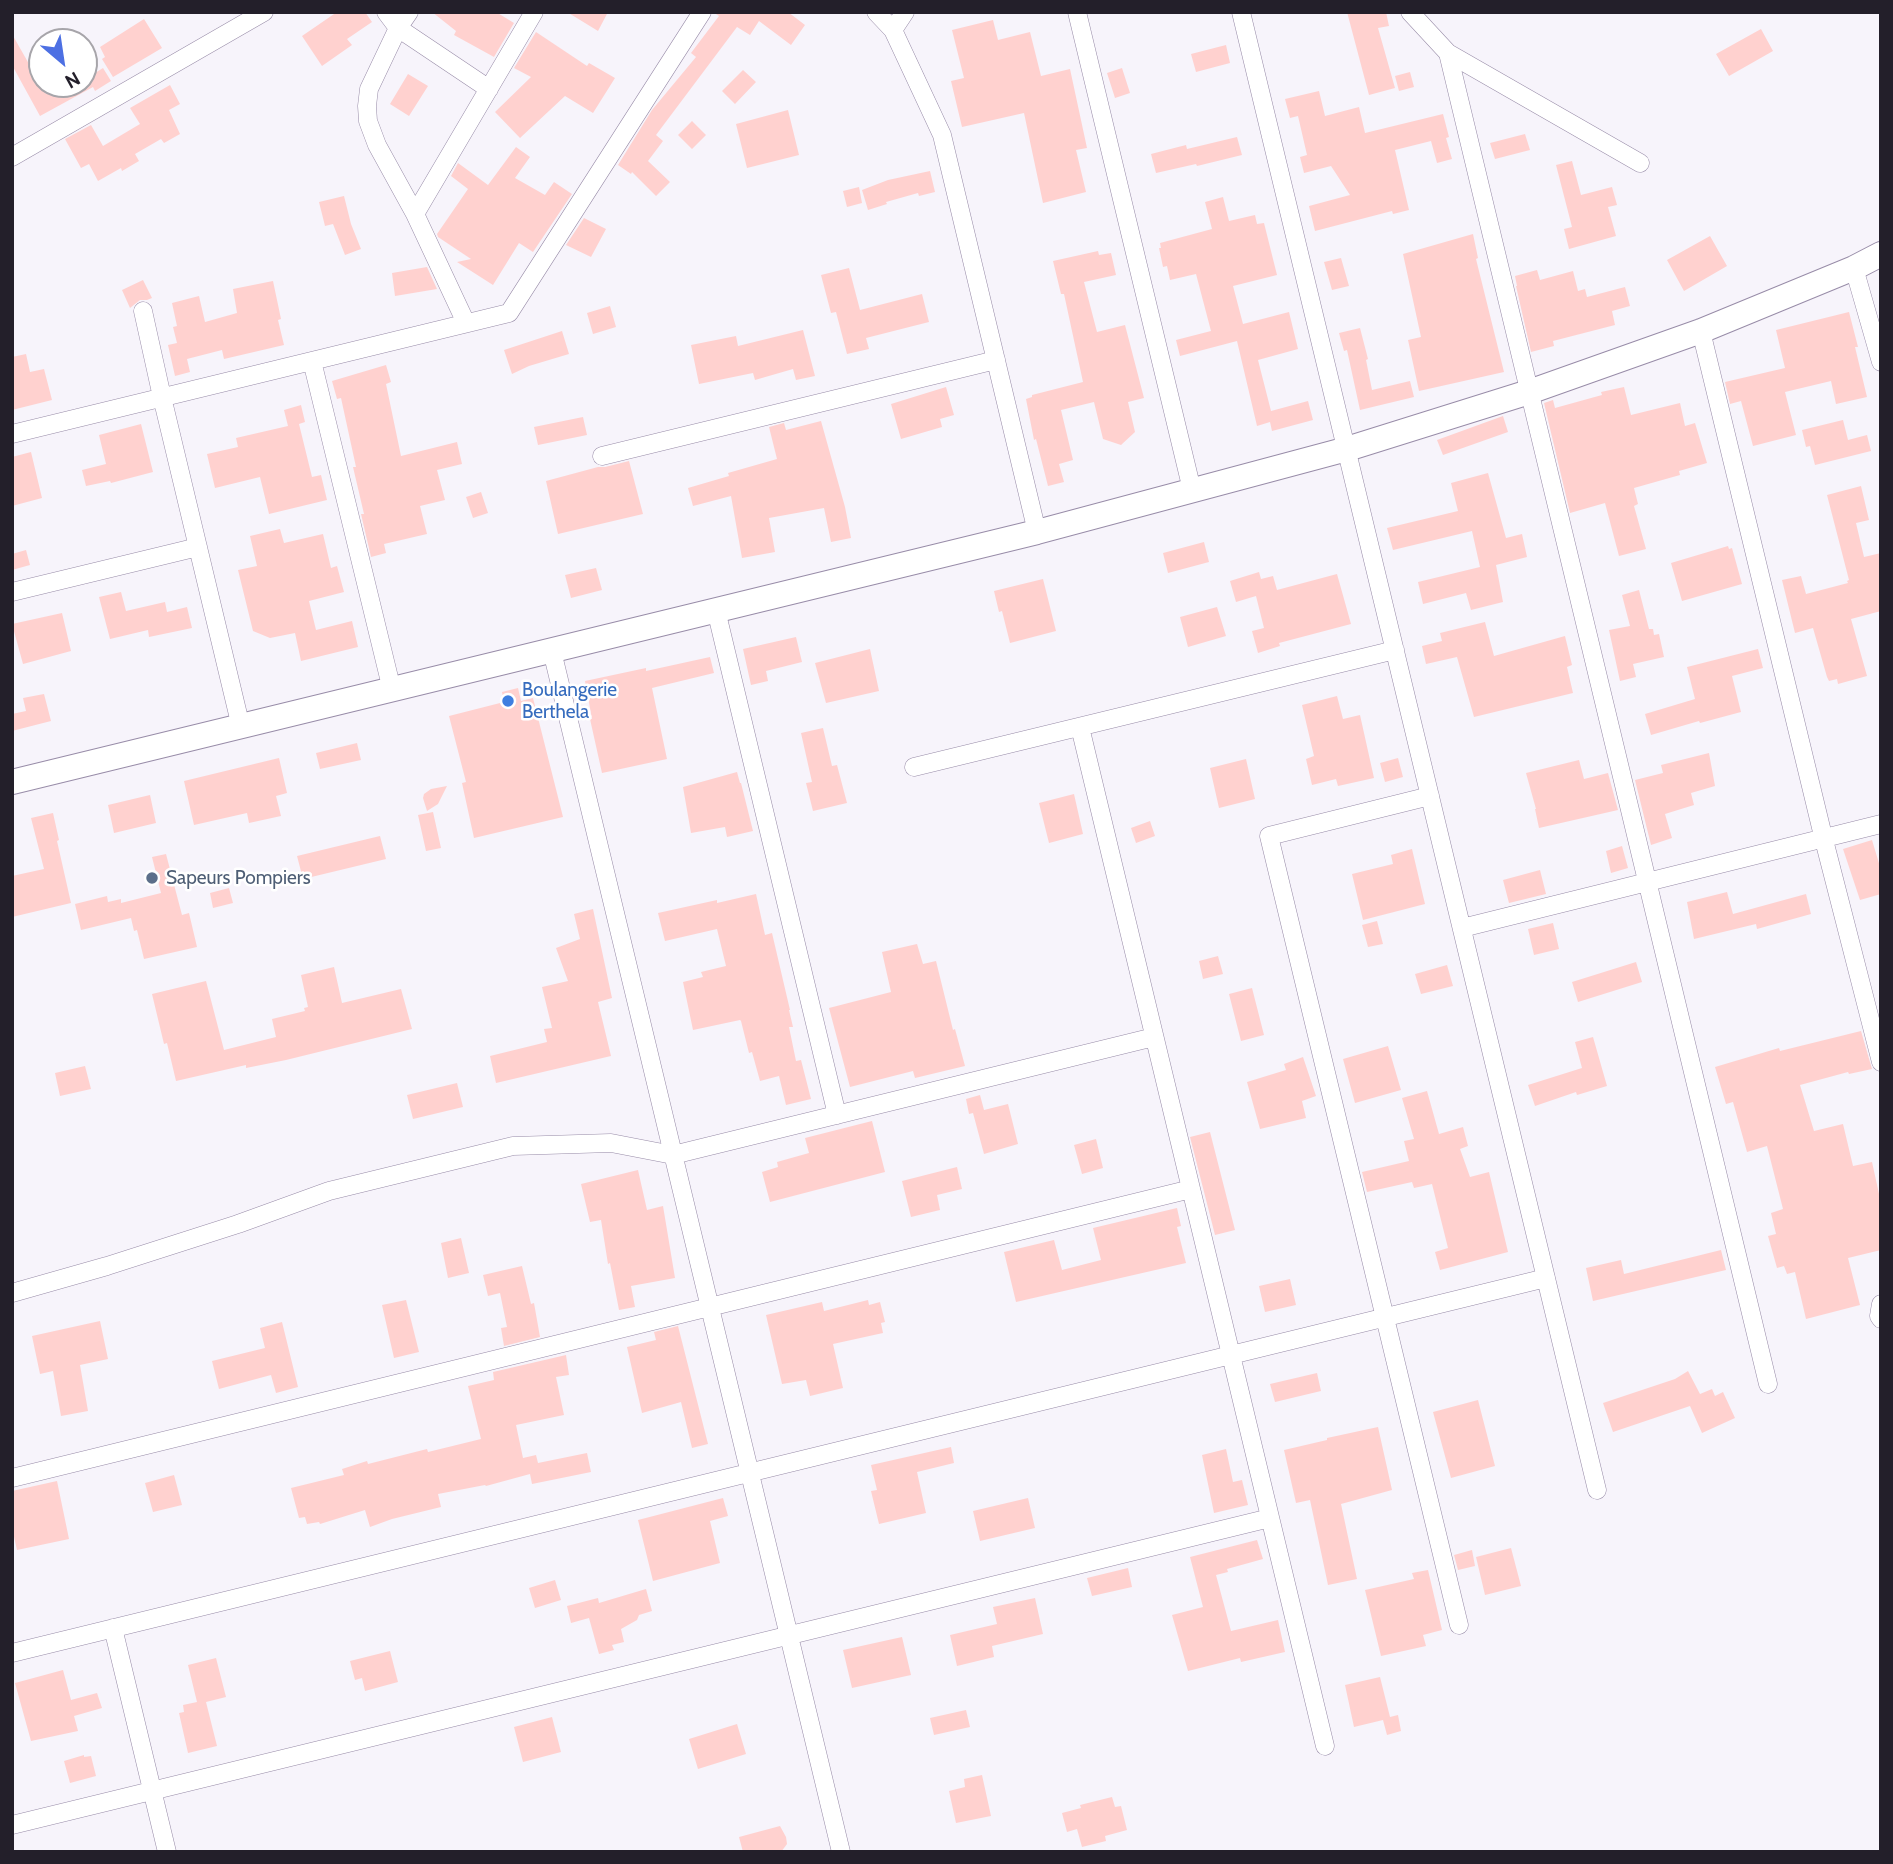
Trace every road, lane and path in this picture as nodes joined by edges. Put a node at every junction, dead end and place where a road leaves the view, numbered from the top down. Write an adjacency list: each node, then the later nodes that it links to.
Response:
1 (264, 12): 15 (street)
2 (386, 12): 11 (street)
3 (408, 12): 11 (street)
4 (534, 12): 14 (street)
5 (702, 12): 21 (street)
6 (876, 12): 12 (street)
7 (905, 12): 12 (street)
8 (1077, 12): 31 (street)
9 (1241, 12): 29 (street)
10 (1409, 12): 13 (street)
11 (398, 28): 14 (street); 17 (street)
12 (893, 30): 23 (street)
13 (1448, 53): 16 (street); 26 (street)
14 (489, 89): 17 (street)
15 (12, 157)
16 (1640, 163)
17 (415, 214): 21 (street)
18 (1881, 254): 19 (main road)
19 (1854, 268): 22 (main road); 25 (street)
20 (143, 312): 27 (street)
21 (466, 323): 24 (street)
22 (1701, 331): 26 (main road); 45 (street)
23 (996, 360): 30 (street); 32 (street)
24 (312, 361): 27 (street); 38 (street)
25 (1881, 362)
26 (1529, 392): 29 (main road); 46 (street)
27 (162, 397): 28 (street); 33 (street)
28 (12, 434)
29 (1346, 449): 31 (main road); 37 (street)
30 (602, 456)
31 (1192, 491): 32 (main road)
32 (1037, 532): 35 (main road)
33 (198, 547): 34 (street); 39 (street)
34 (12, 592)
35 (716, 610): 36 (main road); 50 (street)
36 (552, 650): 38 (main road); 51 (street)
37 (1395, 650): 40 (street); 43 (street)
38 (392, 690): 39 (main road)
39 (241, 727): 42 (main road)
40 (1080, 727): 41 (street); 48 (street)
41 (914, 768)
42 (12, 782)
43 (1430, 796): 47 (street); 57 (street)
44 (1881, 824): 45 (street)
45 (1824, 840): 46 (street); 49 (street)
46 (1647, 883): 47 (street); 60 (street)
47 (1462, 928): 53 (street)
48 (1154, 1037): 50 (street); 52 (street)
49 (1881, 1062)
50 (837, 1115): 51 (street)
51 (673, 1155): 54 (street); 56 (street)
52 (1191, 1189): 56 (street); 59 (street)
53 (1546, 1278): 57 (street); 63 (street)
54 (12, 1293)
55 (1881, 1304): 58 (street)
56 (710, 1307): 61 (street); 62 (street)
57 (1385, 1317): 59 (street); 65 (street)
58 (1881, 1319)
59 (1231, 1355): 61 (street); 64 (street)
60 (1768, 1384)
61 (750, 1472): 66 (street); 67 (street)
62 (12, 1478)
63 (1597, 1490)
64 (1270, 1518): 67 (street); 69 (street)
65 (1459, 1625)
66 (113, 1628): 68 (street); 70 (street)
67 (789, 1635): 70 (street); 73 (street)
68 (12, 1653)
69 (1325, 1746)
70 (152, 1791): 71 (street); 72 (street)
71 (12, 1825)
72 (167, 1852)
73 (841, 1852)

